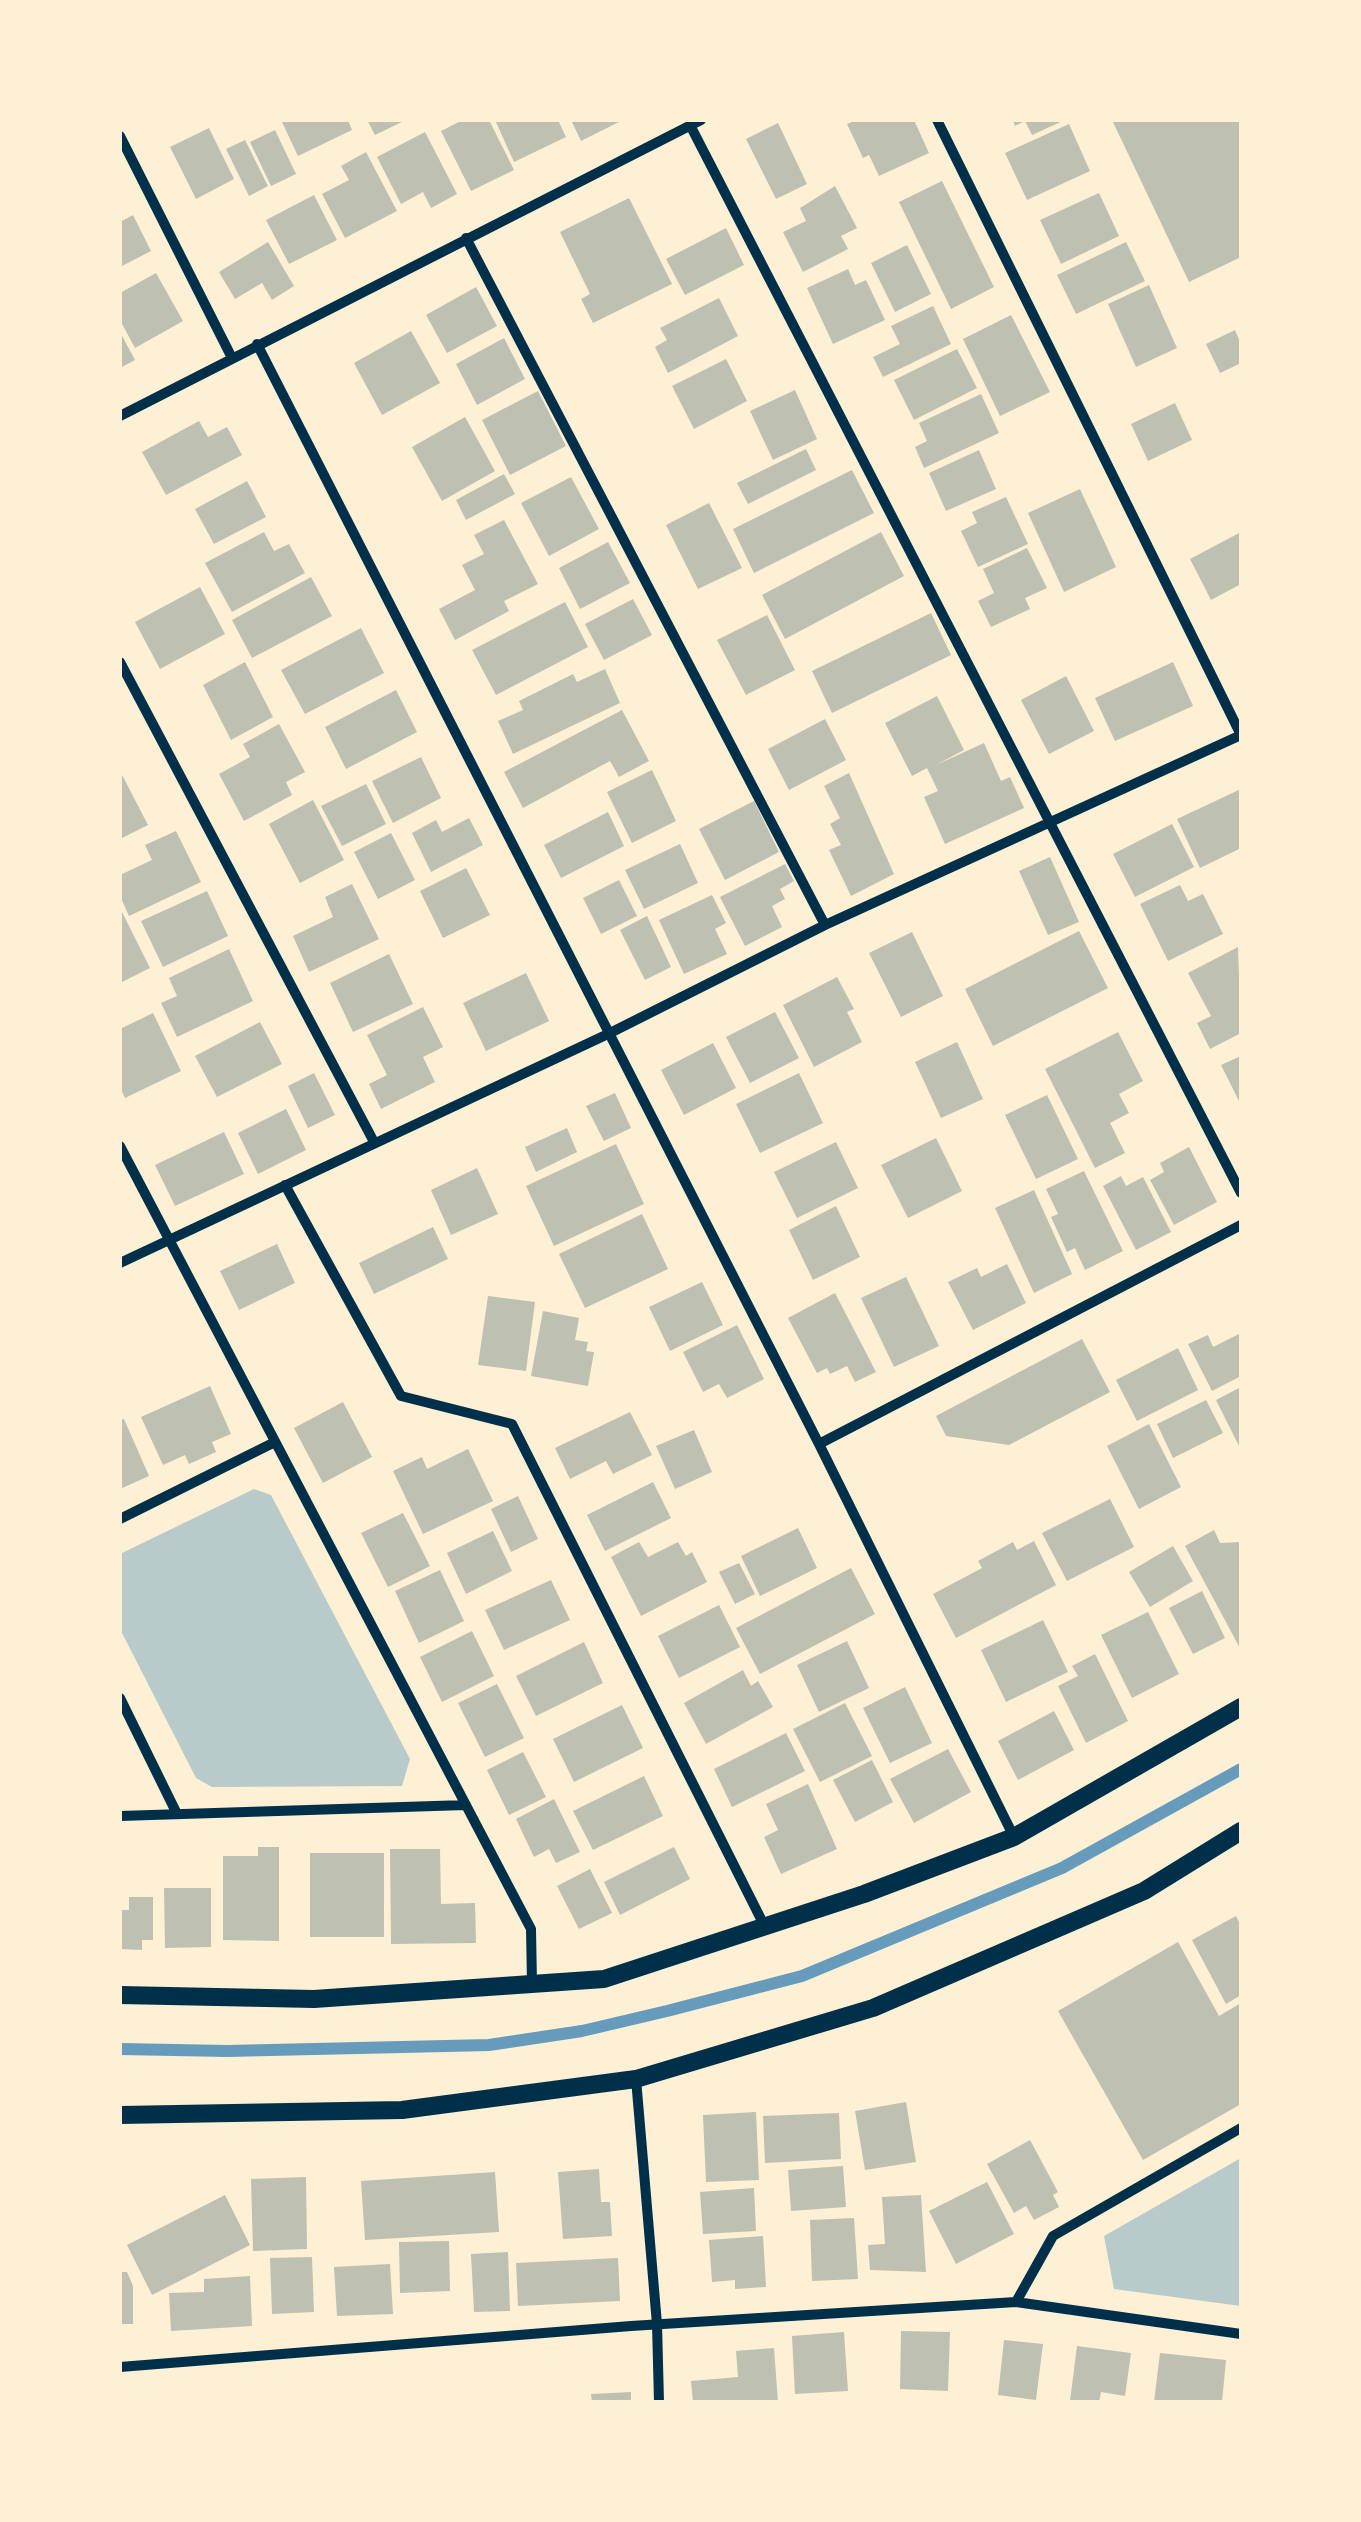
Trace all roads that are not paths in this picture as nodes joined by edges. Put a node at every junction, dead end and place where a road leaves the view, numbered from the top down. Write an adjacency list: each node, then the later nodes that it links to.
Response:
1 (937, 120): 9 (street)
2 (695, 123): 4 (street); 10 (street)
3 (120, 136): 6 (street)
4 (466, 238): 5 (street); 11 (street)
5 (257, 344): 6 (street); 12 (street)
6 (232, 358): 7 (street)
7 (120, 416)
8 (120, 662): 13 (street)
9 (1241, 735): 10 (street)
10 (1049, 820): 11 (street); 16 (street)
11 (826, 925): 12 (street)
12 (608, 1034): 13 (street); 21 (street)
13 (374, 1142): 15 (street)
14 (120, 1146): 18 (street)
15 (284, 1185): 18 (street); 30 (street)
16 (1241, 1193)
17 (1241, 1225): 21 (street)
18 (169, 1240): 19 (street); 20 (street)
19 (120, 1264)
20 (275, 1442): 22 (street); 25 (street)
21 (820, 1444): 29 (street)
22 (120, 1519)
23 (120, 1698): 26 (street)
24 (1241, 1707): 29 (street)
25 (466, 1805): 26 (street); 31 (street)
26 (177, 1814): 27 (street)
27 (120, 1816)
28 (1241, 1831): 33 (street)
29 (1014, 1838): 30 (street)
30 (764, 1926): 31 (street)
31 (532, 1984): 32 (street)
32 (120, 1995)
33 (636, 2080): 34 (street); 37 (street)
34 (120, 2115)
35 (1241, 2128): 36 (street)
36 (1016, 2302): 37 (street); 38 (street)
37 (657, 2324): 39 (street); 40 (street)
38 (1241, 2334)
39 (120, 2367)
40 (659, 2402)

